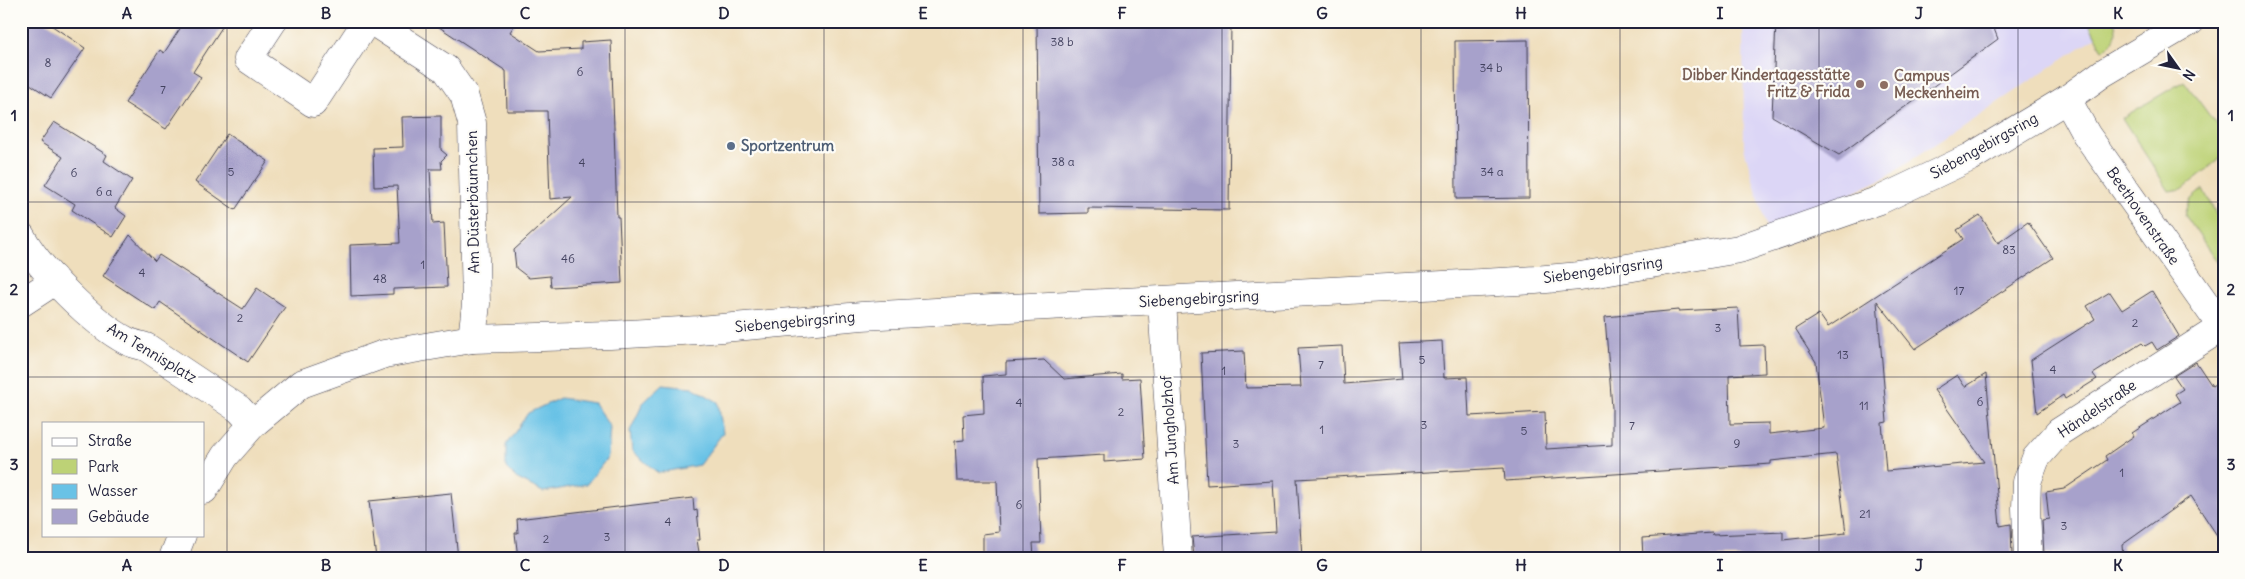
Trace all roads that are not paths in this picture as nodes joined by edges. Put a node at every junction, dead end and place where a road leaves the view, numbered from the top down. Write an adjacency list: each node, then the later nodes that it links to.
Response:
1 (273, 21): 2 (street)
2 (368, 21)
3 (372, 21): 11 (street, Am Düsterbäumchen)
4 (2191, 21): 5 (street, Siebengebirgsring)
5 (2067, 99): 8 (street, Siebengebirgsring); 10 (street, Beethovenstraße)
6 (21, 236): 7 (street, Am Tennisplatz)
7 (53, 278): 9 (street); 12 (street, Am Tennisplatz)
8 (1162, 302): 11 (street, Siebengebirgsring); 16 (street, Am Jungholzhof)
9 (21, 303)
10 (2223, 329): 17 (street, Händelstraße)
11 (472, 339): 12 (street, Siebengebirgsring)
12 (253, 424): 13 (street, Siebengebirgsring)
13 (205, 488)
14 (182, 536): 15 (street)
15 (173, 558)
16 (1178, 558)
17 (2028, 558)

